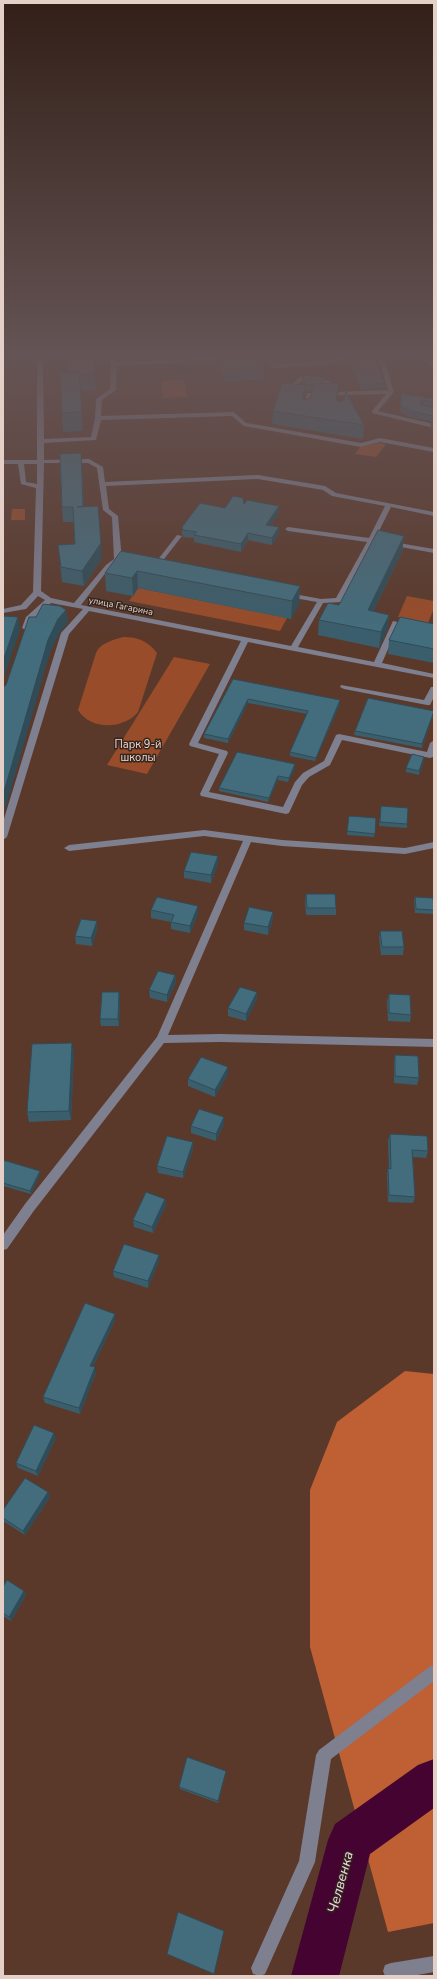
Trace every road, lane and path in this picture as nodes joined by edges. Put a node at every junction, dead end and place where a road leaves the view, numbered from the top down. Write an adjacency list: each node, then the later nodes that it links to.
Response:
1 (40, 450): 4 (street)
2 (3, 462): 3 (street)
3 (22, 462): 4 (street); 6 (street)
4 (39, 462): 5 (street); 6 (street)
5 (103, 484): 7 (street); 18 (street)
6 (39, 487): 14 (street)
7 (389, 505): 8 (street); 11 (street)
8 (434, 514)
9 (288, 529): 11 (street)
10 (179, 536): 13 (street)
11 (371, 540): 12 (street); 17 (street)
12 (434, 551)
13 (155, 567)
14 (37, 592): 16 (street, улица Гагарина); 20 (street)
15 (278, 592): 17 (street)
16 (49, 600): 18 (street, улица Гагарина); 22 (street)
17 (321, 601): 24 (street)
18 (76, 606): 19 (street, улица Гагарина)
19 (88, 608): 23 (street, улица Гагарина); 31 (street)
20 (3, 611)
21 (434, 631): 25 (street)
22 (24, 633)
23 (246, 638): 24 (street, улица Гагарина); 30 (street)
24 (294, 647): 25 (street, улица Гагарина)
25 (377, 665): 26 (street, улица Гагарина)
26 (434, 676)
27 (344, 687): 29 (street)
28 (434, 689): 29 (street)
29 (431, 705)
30 (434, 743)
31 (3, 837)
32 (248, 839): 33 (street); 34 (street); 35 (street)
33 (434, 845)
34 (69, 848)
35 (161, 1039): 36 (street); 37 (street)
36 (434, 1043)
37 (3, 1245)
38 (434, 1672): 40 (street)
39 (434, 1964): 41 (street)
40 (258, 1968)
41 (391, 1971)

